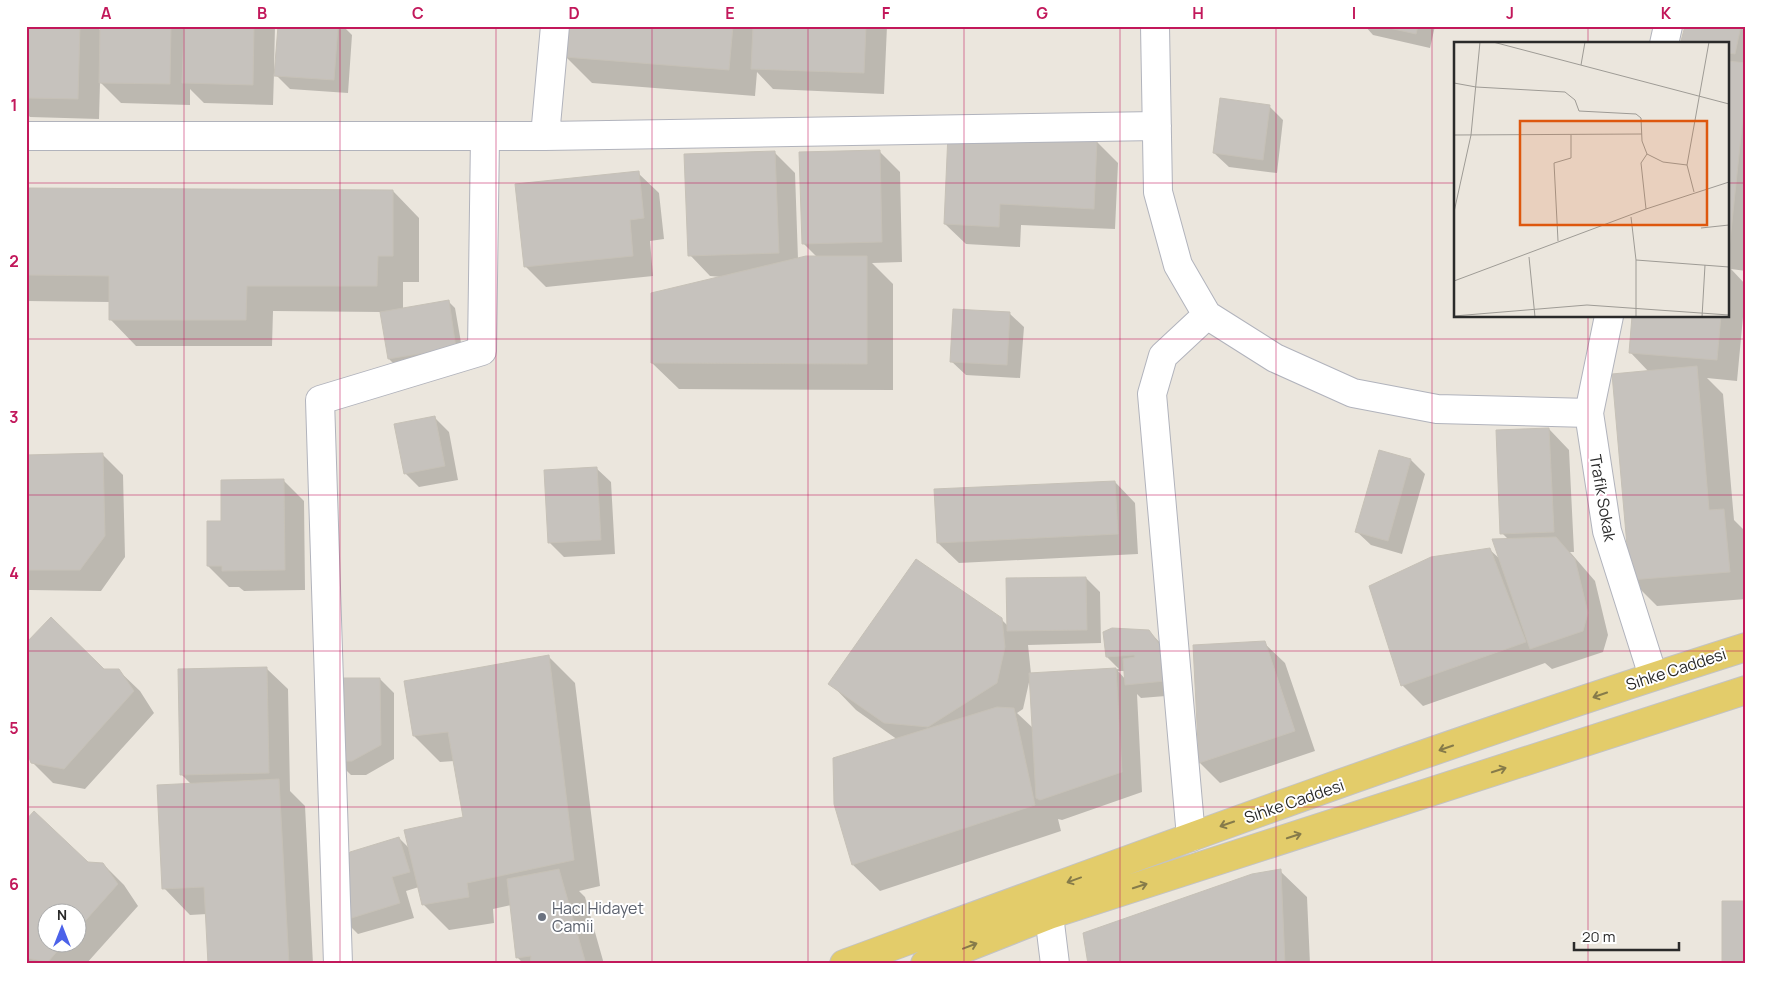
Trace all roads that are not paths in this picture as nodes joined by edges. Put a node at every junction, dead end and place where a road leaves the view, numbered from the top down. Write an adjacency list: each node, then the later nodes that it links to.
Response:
1 (555, 26): 8 (street)
2 (1155, 26): 5 (street)
3 (1668, 26): 4 (street)
4 (1664, 42)
5 (1157, 126): 8 (street); 9 (street)
6 (26, 136): 7 (street)
7 (485, 136): 8 (street); 17 (street)
8 (545, 136)
9 (1207, 315): 11 (street); 15 (street)
10 (1609, 318): 11 (street, Trafik Sokak)
11 (1589, 413): 13 (street, Trafik Sokak)
12 (1746, 647): 13 (main road, Sıhke Caddesi)
13 (1653, 676): 15 (main road, Sıhke Caddesi, one-way to 15)
14 (1746, 690): 16 (main road, one-way to 14)
15 (1191, 837): 18 (main road, Sıhke Caddesi, one-way to 18)
16 (1049, 915): 19 (main road, one-way to 16); 20 (street)
17 (338, 964)
18 (844, 964)
19 (925, 964)
20 (1056, 964)

